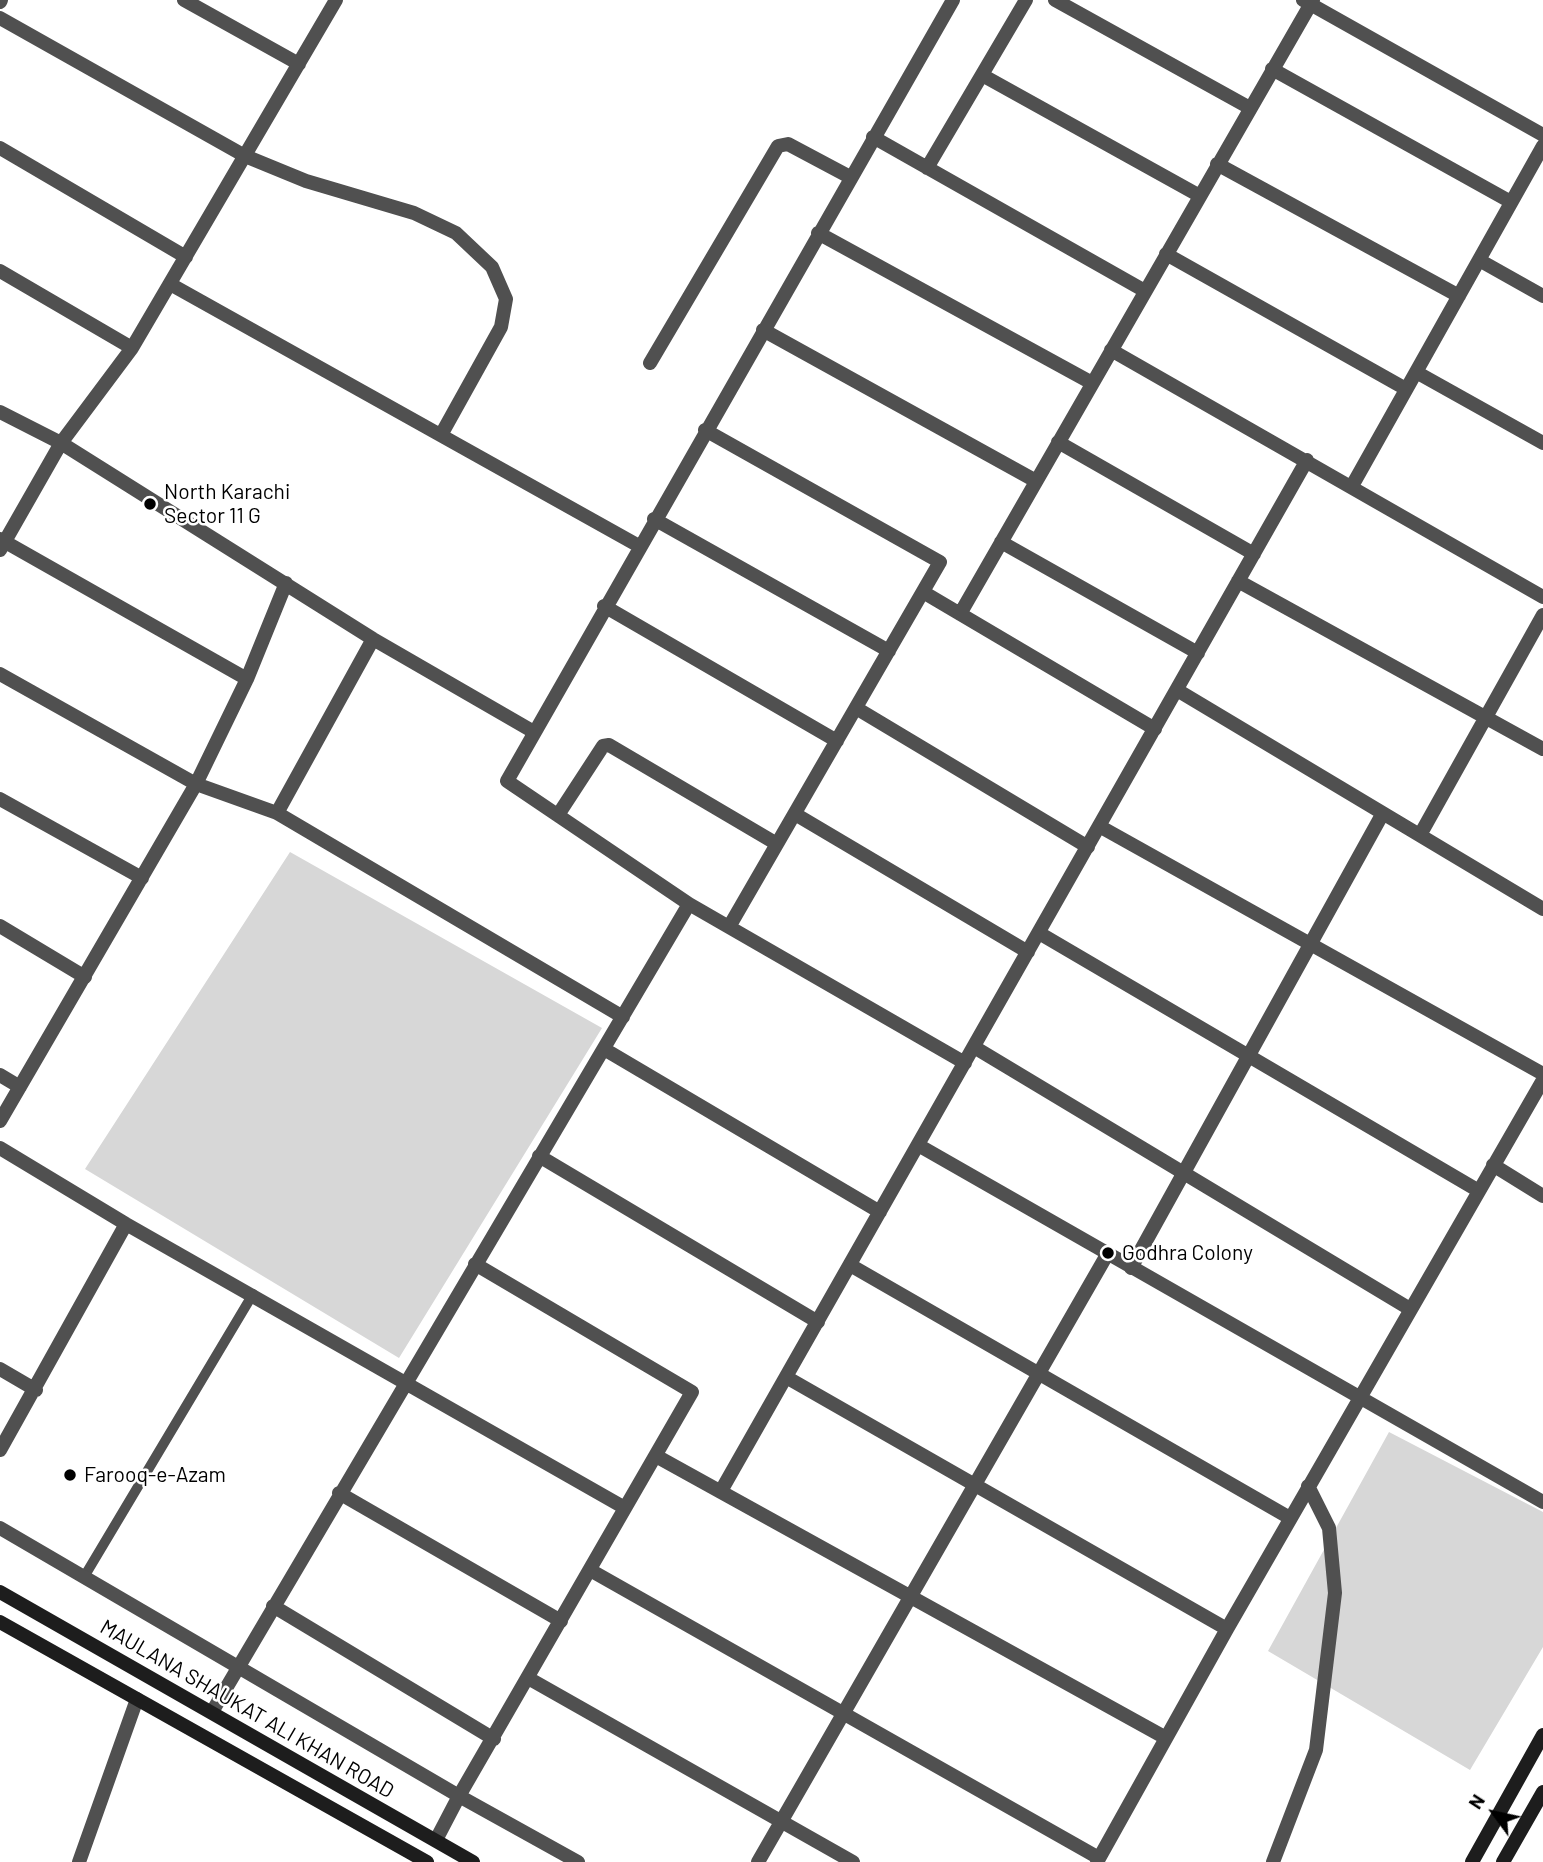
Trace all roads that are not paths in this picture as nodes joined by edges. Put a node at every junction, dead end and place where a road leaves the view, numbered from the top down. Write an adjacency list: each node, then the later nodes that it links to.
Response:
1 (184, 0): 8 (street)
2 (336, 0): 8 (street)
3 (953, 0): 13 (street)
4 (1026, 0): 10 (street)
5 (1055, 0): 11 (street)
6 (1309, 1): 9 (street); 12 (street)
7 (0, 18): 16 (street)
8 (299, 64): 16 (street)
9 (1272, 69): 11 (street); 21 (street)
10 (982, 75): 18 (street); 20 (street)
11 (1250, 108): 17 (street)
12 (1543, 135)
13 (873, 137): 18 (street); 19 (street)
14 (1543, 146): 21 (street)
15 (0, 148): 24 (street)
16 (245, 156): 24 (street); 40 (street)
17 (1217, 164): 20 (street); 29 (street)
18 (927, 168): 28 (street)
19 (850, 177): 22 (street); 34 (street)
20 (1200, 196): 23 (street)
21 (1511, 202): 25 (street)
22 (818, 233): 31 (street); 36 (street)
23 (1166, 254): 28 (street); 37 (street)
24 (186, 257): 27 (street)
25 (1479, 260): 29 (street); 30 (street)
26 (0, 271): 32 (street)
27 (170, 284): 32 (street); 40 (street)
28 (1145, 291): 33 (street)
29 (1459, 296): 35 (street)
30 (1543, 296)
31 (762, 330): 39 (street); 45 (street)
32 (132, 348): 42 (street)
33 (1111, 350): 36 (street); 44 (street)
34 (650, 363)
35 (1416, 372): 37 (street); 43 (street)
36 (1092, 383): 41 (street)
37 (1406, 389): 46 (street)
38 (0, 412): 42 (street)
39 (705, 430): 47 (street); 54 (street)
40 (441, 435): 50 (street)
41 (1058, 442): 45 (street); 51 (street)
42 (61, 443): 49 (street); 53 (street)
43 (1543, 443)
44 (1307, 460): 46 (street); 51 (street)
45 (1036, 481): 48 (street)
46 (1352, 486): 55 (street)
47 (654, 519): 50 (street); 60 (street)
48 (1001, 542): 57 (street); 61 (street)
49 (2, 544): 63 (street)
50 (639, 546): 56 (street)
51 (1254, 554): 52 (street)
52 (1238, 581): 61 (street); 66 (street)
53 (286, 583): 59 (street); 63 (street)
54 (923, 592): 57 (street); 60 (street)
55 (1543, 597)
56 (604, 606): 68 (street); 69 (street)
57 (960, 614): 67 (street)
58 (1543, 615): 66 (street)
59 (373, 639): 68 (street); 73 (street)
60 (889, 651): 65 (street)
61 (1198, 653): 64 (street)
62 (0, 674): 71 (street)
63 (247, 679): 71 (street)
64 (1177, 690): 67 (street); 74 (street)
65 (856, 708): 69 (street); 80 (street)
66 (1485, 717): 70 (street); 78 (street)
67 (1155, 729): 77 (street)
68 (534, 732): 76 (street)
69 (837, 741): 75 (street)
70 (1543, 749)
71 (196, 784): 73 (street); 81 (street)
72 (0, 799): 81 (street)
73 (277, 813): 90 (street)
74 (1382, 813): 78 (street); 87 (street)
75 (795, 814): 79 (street); 88 (street)
76 (558, 816): 79 (street); 82 (street)
77 (1099, 826): 80 (street); 87 (street)
78 (1419, 835): 83 (street)
79 (777, 844): 85 (street)
80 (1088, 847): 86 (street)
81 (142, 878): 89 (street)
82 (689, 904): 85 (street); 90 (street)
83 (1543, 909)
84 (0, 926): 89 (street)
85 (729, 927): 94 (street)
86 (1039, 933): 88 (street); 93 (street)
87 (1310, 944): 93 (street); 95 (street)
88 (1028, 952): 91 (street)
89 (85, 976): 98 (street)
90 (623, 1017): 92 (street)
91 (974, 1046): 94 (street); 104 (street)
92 (604, 1049): 102 (street); 107 (street)
93 (1248, 1056): 104 (street); 105 (street)
94 (965, 1063): 100 (street)
95 (1543, 1074)
96 (0, 1075): 98 (street)
97 (1543, 1080): 103 (street)
98 (20, 1087): 99 (street)
99 (0, 1121)
100 (918, 1145): 107 (street); 109 (street)
101 (0, 1148): 108 (street)
102 (539, 1156): 110 (street); 115 (street)
103 (1493, 1165): 105 (street); 106 (street)
104 (1184, 1173): 112 (street); 114 (street)
105 (1479, 1191): 114 (street)
106 (1543, 1196)
107 (880, 1212): 111 (street)
108 (126, 1224): 113 (street); 120 (street)
109 (1108, 1253): 112 (street); 117 (street)
110 (475, 1264): 119 (street); 123 (street)
111 (850, 1265): 115 (street); 117 (street)
112 (1131, 1268): 121 (street)
113 (253, 1294): 119 (street); 133 (lane)
114 (1410, 1309): 121 (street)
115 (818, 1322): 118 (street)
116 (0, 1369): 120 (street)
117 (1039, 1374): 124 (street); 130 (street)
118 (786, 1377): 124 (street); 126 (street)
119 (404, 1383): 127 (street); 129 (street)
120 (36, 1390): 122 (street)
121 (1359, 1398): 125 (street); 128 (street)
122 (0, 1450)
123 (656, 1455): 126 (street); 129 (street)
124 (975, 1485): 135 (street); 139 (street)
125 (1308, 1486): 130 (street); 159 (street)
126 (721, 1491): 135 (street)
127 (340, 1493): 136 (street); 137 (street)
128 (1543, 1502)
129 (625, 1508): 132 (street)
130 (1290, 1518): 139 (street)
131 (0, 1528): 133 (street)
132 (590, 1570): 137 (street); 144 (street)
133 (84, 1577): 140 (street)
134 (0, 1592): 143 (main road, MAULANA SHAUKAT ALI KHAN ROAD)
135 (911, 1596): 144 (street); 146 (street)
136 (273, 1606): 140 (street); 147 (street)
137 (561, 1621): 141 (street)
138 (0, 1622): 142 (main road, MAULANA SHAUKAT ALI KHAN ROAD)
139 (1227, 1629): 146 (street)
140 (239, 1667): 143 (street); 149 (street)
141 (528, 1678): 147 (street); 150 (street)
142 (137, 1699): 153 (street); 154 (main road, MAULANA SHAUKAT ALI KHAN ROAD)
143 (212, 1712): 151 (main road, MAULANA SHAUKAT ALI KHAN ROAD)
144 (844, 1714): 150 (street); 152 (street)
145 (1543, 1735): 160 (main road)
146 (1166, 1738): 152 (street)
147 (494, 1739): 149 (street)
148 (1543, 1792): 161 (main road)
149 (458, 1796): 151 (street); 156 (street)
150 (782, 1822): 157 (street); 158 (street)
151 (436, 1840): 155 (main road, MAULANA SHAUKAT ALI KHAN ROAD)
152 (1098, 1860)
153 (79, 1862)
154 (427, 1862)
155 (474, 1862)
156 (578, 1862)
157 (758, 1862)
158 (853, 1862)
159 (1273, 1862)
160 (1472, 1862)
161 (1503, 1862)

